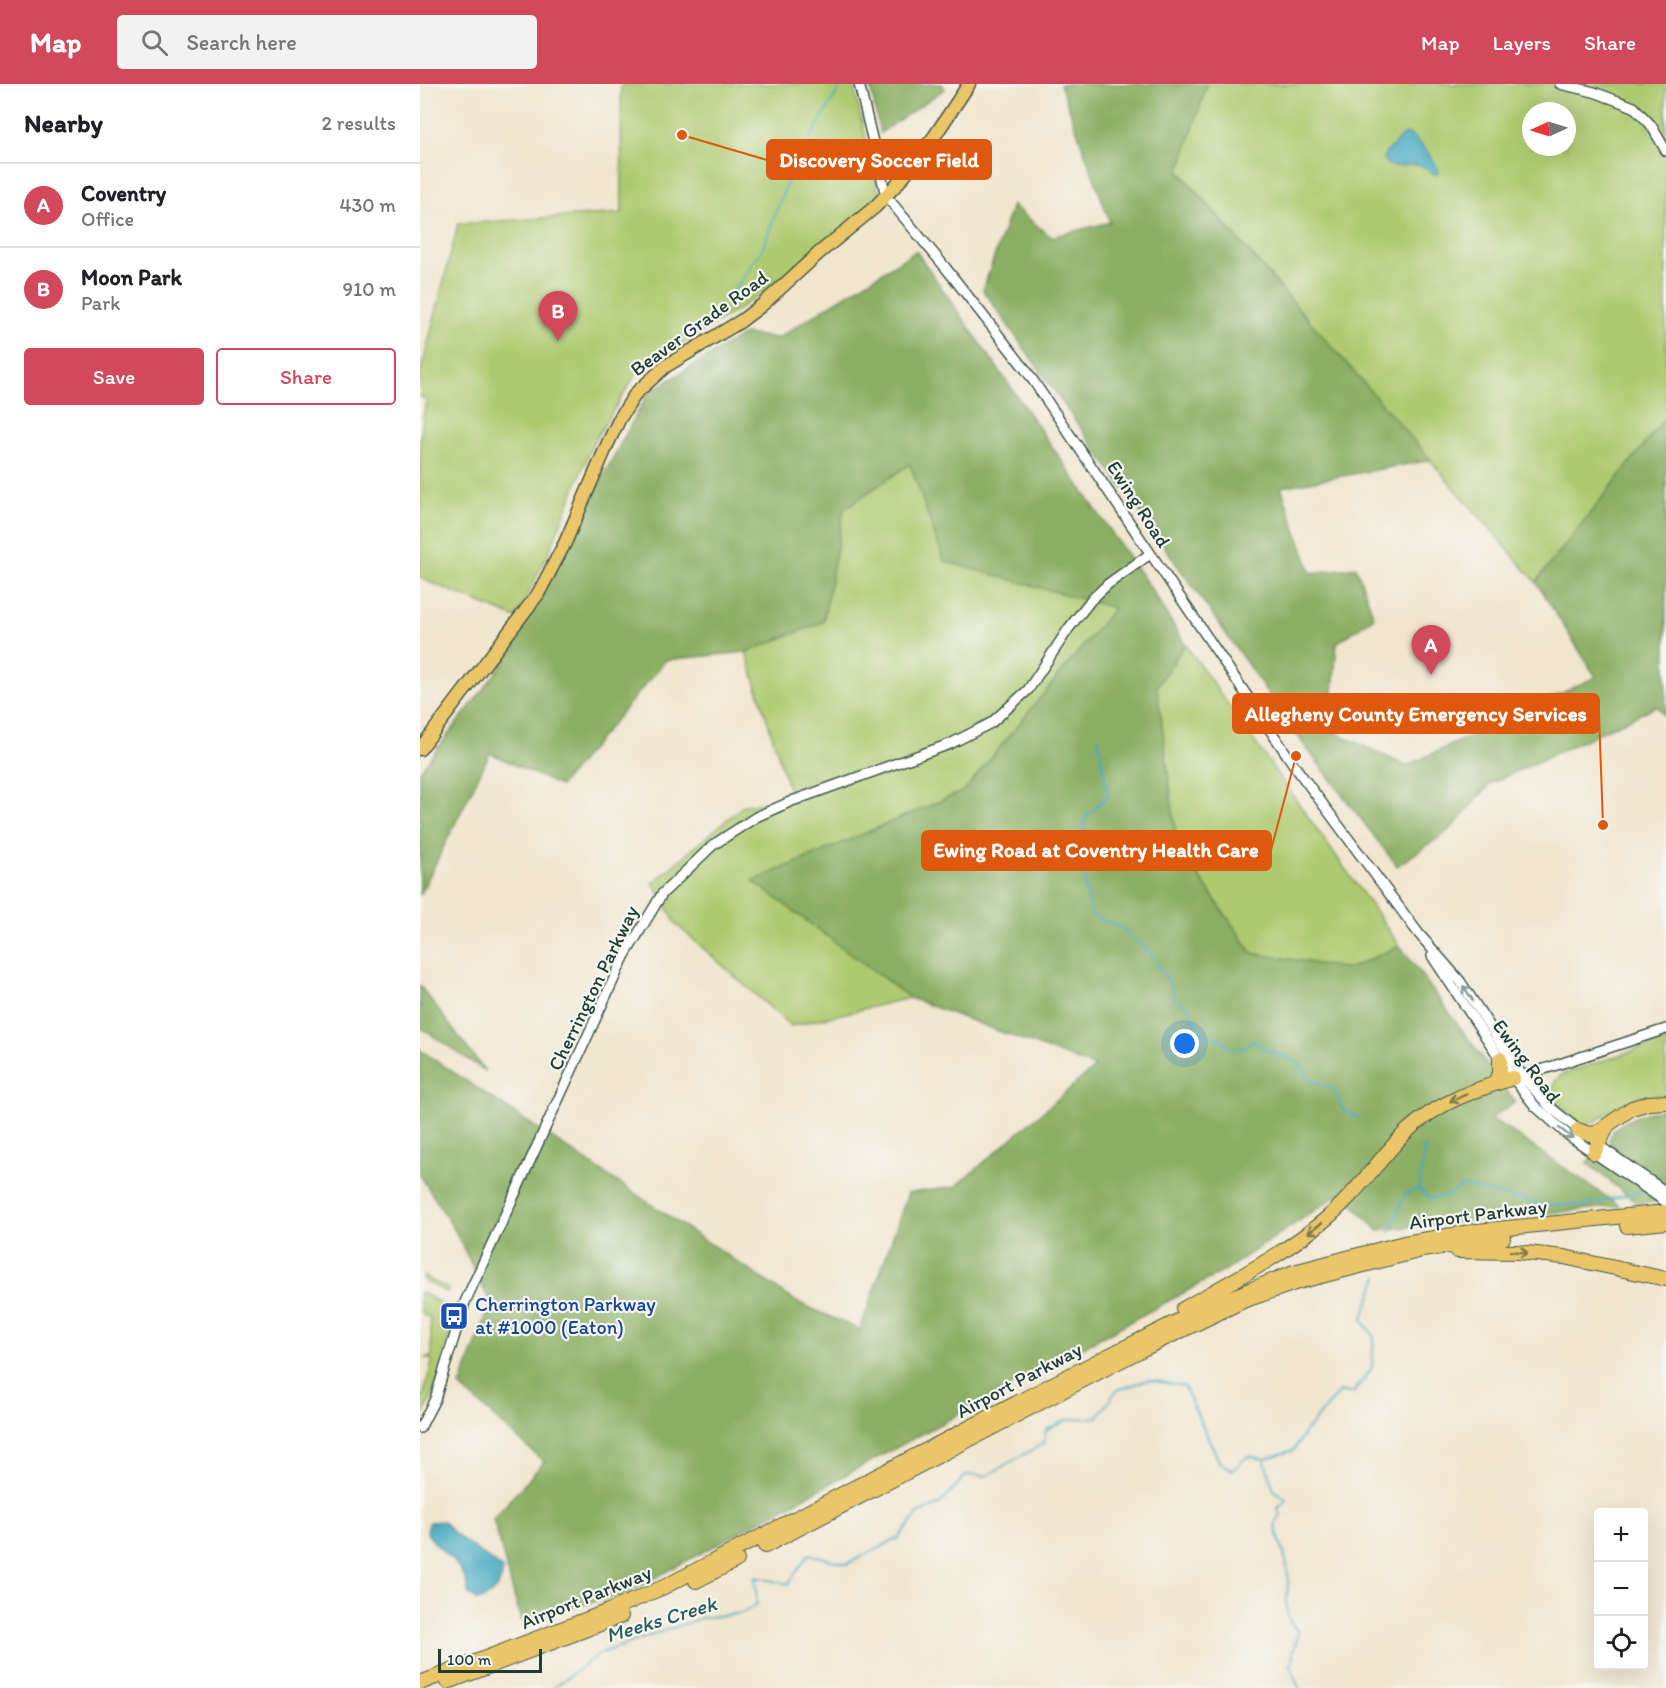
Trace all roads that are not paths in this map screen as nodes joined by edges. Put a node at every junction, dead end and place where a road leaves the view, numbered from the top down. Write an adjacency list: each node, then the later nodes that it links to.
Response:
1 (858, 84): 5 (street, Ewing Road)
2 (969, 84): 5 (main road, Beaver Grade Road)
3 (1560, 84): 4 (street)
4 (1666, 152)
5 (886, 196): 6 (street, Ewing Road); 7 (main road, Beaver Grade Road)
6 (1150, 554): 8 (street, Ewing Road); 24 (street, Cherrington Parkway)
7 (420, 749)
8 (1419, 934): 10 (street, Ewing Road); 11 (street, Ewing Road, one-way to 8)
9 (1666, 1029): 11 (street)
10 (1500, 1059): 11 (street, Ewing Road); 12 (highway)
11 (1518, 1077): 12 (highway); 15 (street, Ewing Road); 16 (street, Ewing Road, one-way to 16)
12 (1493, 1084): 23 (highway, one-way to 23)
13 (1666, 1102): 14 (highway)
14 (1607, 1127): 15 (highway); 16 (highway)
15 (1578, 1130): 16 (street, Ewing Road)
16 (1602, 1153): 17 (street, Ewing Road); 18 (street, Ewing Road)
17 (1666, 1192)
18 (1666, 1202)
19 (1666, 1212): 23 (highway, Airport Parkway)
20 (1666, 1222): 21 (highway, Airport Parkway)
21 (1377, 1261): 22 (highway, one-way to 22); 26 (highway, Airport Parkway)
22 (1666, 1279)
23 (1074, 1373): 25 (highway, Airport Parkway)
24 (420, 1428)
25 (420, 1683)
26 (432, 1688)

